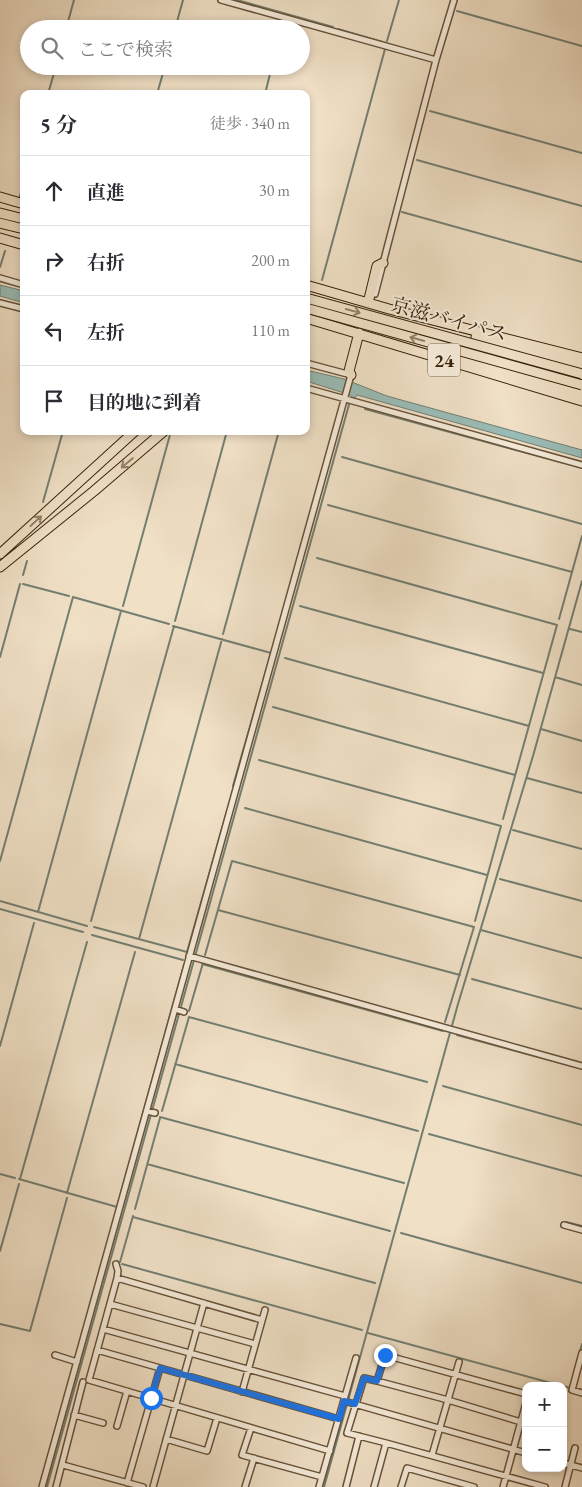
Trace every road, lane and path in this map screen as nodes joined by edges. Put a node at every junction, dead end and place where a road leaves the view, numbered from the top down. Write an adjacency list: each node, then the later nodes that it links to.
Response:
1 (221, 0): 3 (street)
2 (454, 0): 5 (street)
3 (293, 20)
4 (310, 25): 5 (street)
5 (436, 60): 14 (street)
6 (0, 197): 7 (highway)
7 (20, 203)
8 (0, 213): 9 (highway)
9 (20, 218)
10 (0, 223): 11 (highway)
11 (20, 228)
12 (0, 238): 13 (highway)
13 (20, 244)
14 (383, 263): 21 (highway)
15 (0, 278): 16 (street)
16 (20, 284)
17 (310, 286): 18 (highway)
18 (317, 288): 19 (highway); 21 (highway, 24)
19 (310, 291)
20 (310, 299): 34 (highway, 京滋バイパス, one-way to 34, bridge)
21 (371, 300): 25 (highway, 24)
22 (0, 303): 23 (street)
23 (20, 308)
24 (310, 309): 36 (highway, 京滋バイパス, one-way to 24, bridge)
25 (389, 309): 31 (highway, 24); 33 (highway)
26 (310, 319): 28 (highway, 24)
27 (310, 323): 28 (highway)
28 (359, 337): 29 (highway, 24); 30 (highway); 35 (highway)
29 (390, 343): 30 (highway, 24); 38 (highway)
30 (429, 355): 40 (highway, 24)
31 (582, 358)
32 (310, 364): 35 (street)
33 (582, 366)
34 (582, 374)
35 (350, 377): 39 (street)
36 (582, 384)
37 (310, 389): 39 (street)
38 (582, 394)
39 (345, 396): 43 (street); 46 (street)
40 (582, 401)
41 (132, 435): 44 (highway, one-way to 41)
42 (159, 435): 45 (highway, one-way to 45)
43 (582, 464)
44 (0, 554)
45 (0, 567)
46 (193, 958): 47 (street); 64 (street)
47 (582, 1066)
48 (564, 1225): 49 (street)
49 (582, 1230)
50 (116, 1264): 51 (street)
51 (118, 1278): 52 (street); 53 (street)
52 (204, 1303): 55 (street); 56 (street)
53 (110, 1304): 56 (street); 57 (street)
54 (266, 1310): 55 (street)
55 (262, 1320): 58 (street)
56 (197, 1328): 58 (street); 60 (street)
57 (103, 1329): 59 (street); 60 (street)
58 (255, 1344): 67 (street)
59 (98, 1350): 66 (street); 72 (street)
60 (190, 1353): 67 (street); 69 (street)
61 (582, 1353): 75 (street)
62 (55, 1355): 64 (street)
63 (356, 1358): 77 (street)
64 (77, 1362): 81 (street)
65 (459, 1362): 68 (street)
66 (160, 1368): 69 (street); 76 (street)
67 (248, 1369): 73 (street); 77 (street)
68 (455, 1374): 70 (street); 74 (street); 78 (street)
69 (184, 1375): 73 (street); 80 (street)
70 (377, 1381): 78 (street); 79 (street)
71 (83, 1382): 82 (street)
72 (127, 1391): 76 (street); 88 (street)
73 (242, 1392): 85 (street)
74 (522, 1393)
75 (582, 1393)
76 (151, 1398): 80 (street); 106 (street)
77 (344, 1398): 79 (street); 85 (street)
78 (448, 1400): 86 (street); 90 (street)
79 (355, 1404): 90 (street); 91 (street)
80 (175, 1406): 83 (street); 92 (street)
81 (65, 1409): 82 (street); 109 (street)
82 (74, 1413): 87 (street); 101 (street)
83 (217, 1418): 89 (street); 92 (street)
84 (522, 1418): 86 (street)
85 (339, 1419): 96 (street)
86 (521, 1422): 95 (street)
87 (103, 1423)
88 (117, 1426)
89 (251, 1428): 96 (street); 99 (street)
90 (440, 1428): 95 (street); 98 (street)
91 (359, 1436): 93 (street); 115 (street)
92 (166, 1439): 112 (street)
93 (386, 1443): 98 (street); 116 (street)
94 (575, 1448): 102 (street)
95 (513, 1449): 97 (street); 105 (street)
96 (330, 1451): 104 (street)
97 (522, 1452)
98 (432, 1455): 105 (street)
99 (254, 1458): 104 (street); 108 (street)
100 (567, 1464): 102 (street)
101 (63, 1465): 106 (street); 110 (street)
102 (571, 1465): 103 (street); 121 (street)
103 (582, 1468)
104 (322, 1476): 114 (street)
105 (506, 1476): 107 (street); 119 (street)
106 (127, 1483): 111 (street)
107 (531, 1485): 120 (street)
108 (245, 1486): 113 (street)
109 (42, 1487)
110 (56, 1487)
111 (142, 1487)
112 (153, 1487)
113 (254, 1487)
114 (319, 1487)
115 (346, 1487)
116 (374, 1487)
117 (402, 1487): 118 (street)
118 (474, 1487)
119 (503, 1487)
120 (545, 1487)
121 (565, 1487)

